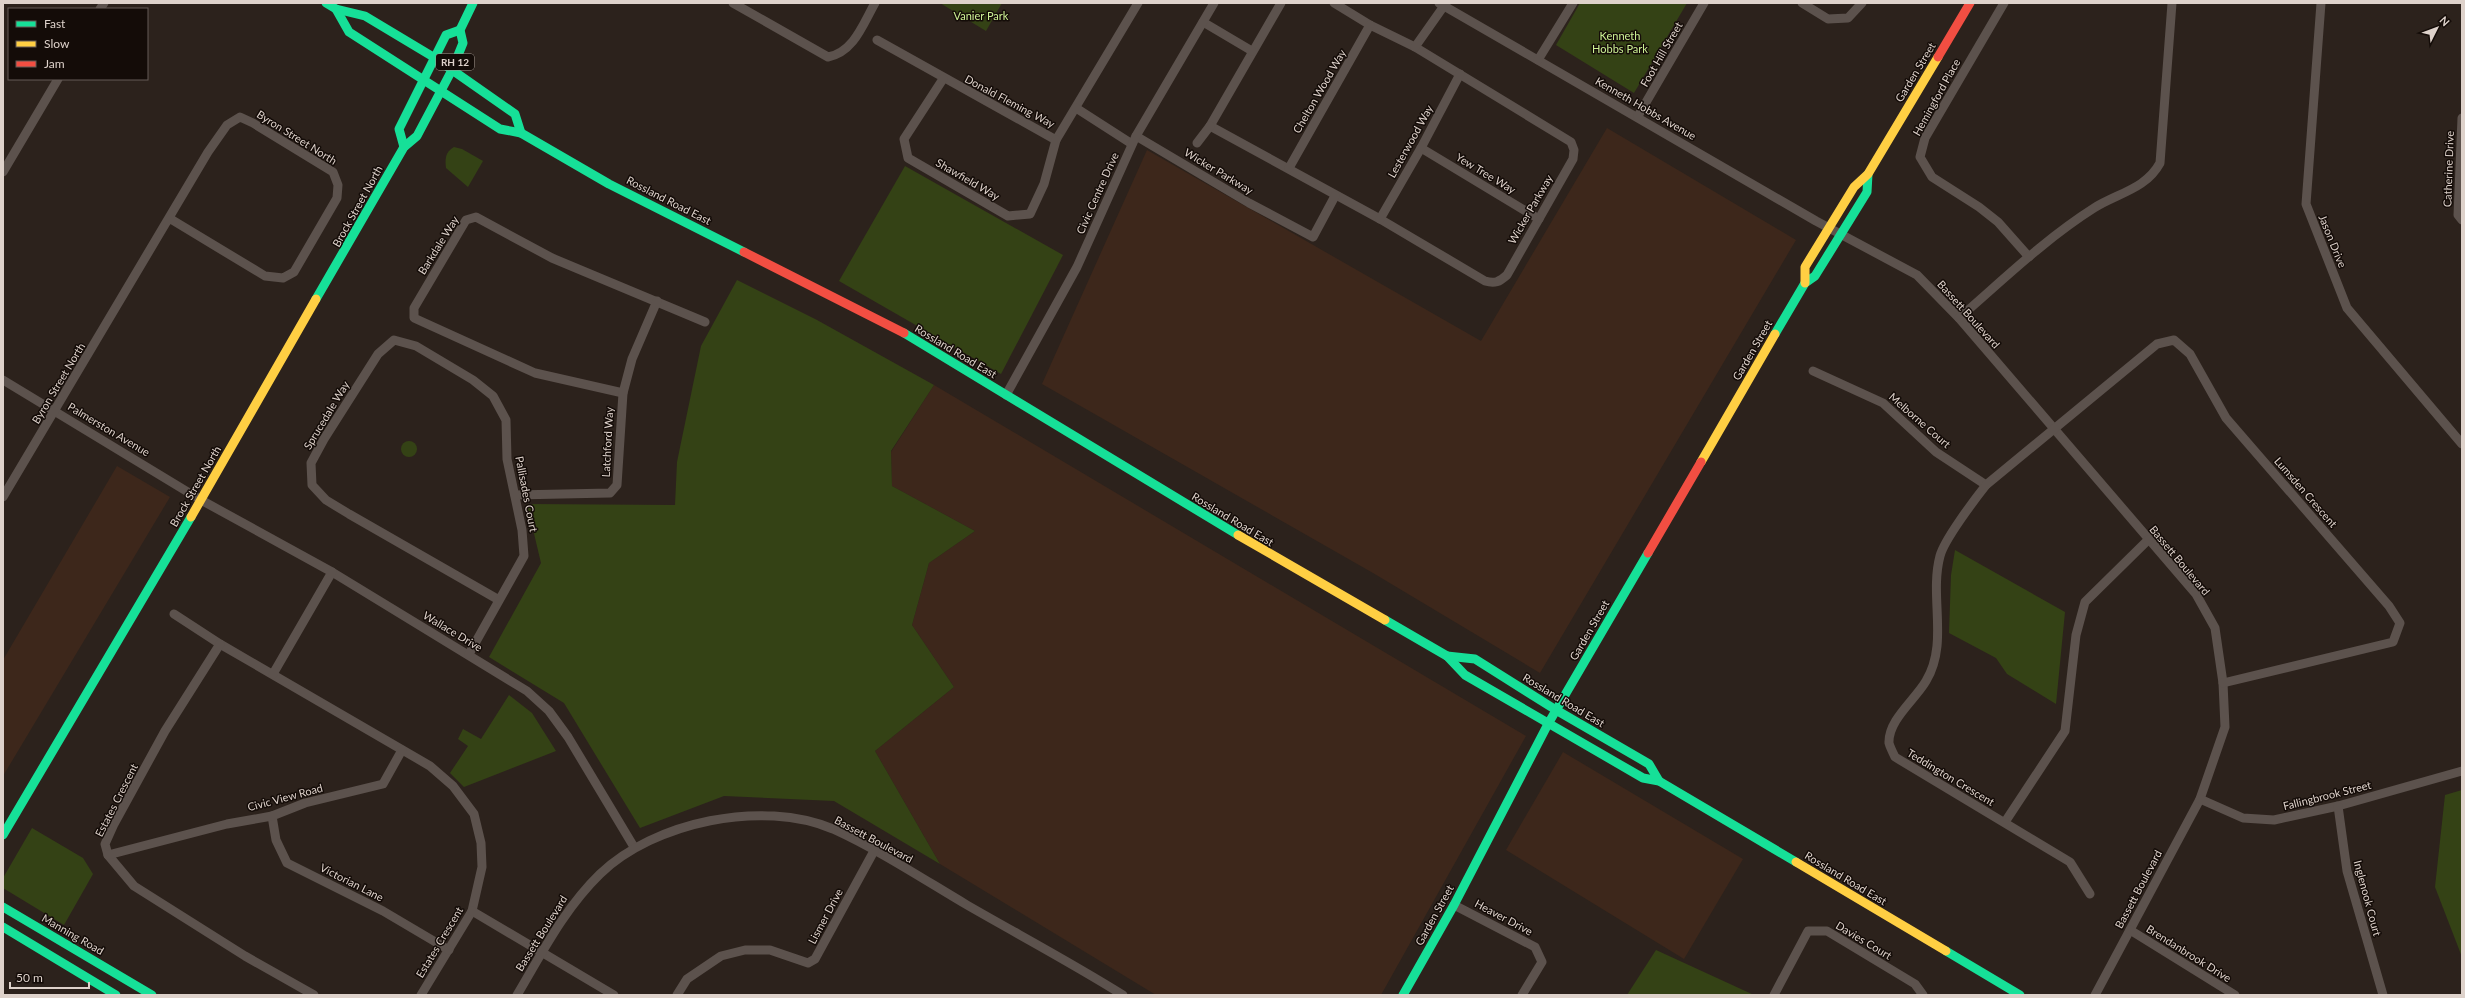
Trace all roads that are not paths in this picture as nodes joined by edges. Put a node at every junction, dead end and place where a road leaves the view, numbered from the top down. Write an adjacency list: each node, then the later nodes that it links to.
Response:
1 (326, 3): 18 (main road)
2 (473, 3): 21 (main road, Brock Street North / RH 12)
3 (733, 3): 4 (street)
4 (875, 3)
5 (1138, 3): 33 (street, Donald Fleming Way)
6 (1214, 3): 19 (street, Civic Centre Drive)
7 (1281, 3): 24 (street, Wicker Parkway)
8 (1334, 3): 20 (street, Wicker Parkway)
9 (1573, 3): 26 (street)
10 (1704, 3): 34 (street, Foot Hill Street)
11 (1802, 3): 12 (street)
12 (1862, 3)
13 (1970, 3): 45 (main road, Garden Street)
14 (2004, 3): 53 (street, Hemingford Place)
15 (2172, 3): 53 (street)
16 (2322, 3): 65 (street, Jason Drive)
17 (1443, 4): 23 (street); 26 (street, Kenneth Hobbs Avenue)
18 (336, 9): 25 (main road); 31 (main road, Rossland Road East)
19 (1204, 22): 24 (street); 39 (street, Civic Centre Drive)
20 (1370, 25): 23 (street, Wicker Parkway); 43 (street, Chelton Wood Way)
21 (460, 30): 25 (main road, RH 12); 27 (main road, Brock Street North / RH 12)
22 (877, 40): 29 (street, Donald Fleming Way)
23 (1415, 47): 28 (street, Wicker Parkway)
24 (1252, 51): 36 (street, Wicker Parkway)
25 (435, 58): 27 (main road); 31 (main road, RH 12)
26 (1538, 60): 34 (street, Kenneth Hobbs Avenue)
27 (452, 70): 32 (main road, Brock Street North / RH 12); 37 (main road)
28 (1460, 74): 42 (street, Lesterwood Way); 49 (street, Wicker Parkway)
29 (943, 79): 38 (street, Donald Fleming Way); 38 (street, Shawfield Way)
30 (57, 80): 44 (street)
31 (422, 80): 32 (main road, Rossland Road East); 41 (main road)
32 (440, 92): 37 (main road, Rossland Road East); 41 (main road, Brock Street North)
33 (1076, 108): 38 (street, Donald Fleming Way); 39 (street)
34 (1638, 116): 51 (street, Kenneth Hobbs Avenue)
35 (2462, 118): 50 (street, Catherine Drive)
36 (1210, 126): 40 (street, Wicker Parkway); 43 (street, Wicker Parkway)
37 (521, 133): 61 (main road, Rossland Road East)
38 (1056, 140)
39 (1134, 140): 46 (street, Wicker Parkway); 61 (street, Civic Centre Drive)
40 (1197, 143)
41 (404, 147): 69 (main road, Brock Street North)
42 (1421, 148): 48 (street, Lesterwood Way); 49 (street, Yew Tree Way)
43 (1289, 168): 46 (street, Wicker Parkway)
44 (3, 172)
45 (1868, 174): 51 (main road, Garden Street); 52 (main road, Garden Street)
46 (1335, 196): 48 (street, Wicker Parkway)
47 (169, 218): 47 (street, Byron Street North); 62 (street, Byron Street North)
48 (1380, 219): 49 (street, Wicker Parkway)
49 (1539, 219)
50 (2462, 220)
51 (1830, 228): 52 (street, Kenneth Hobbs Avenue); 54 (main road, Garden Street)
52 (1841, 234): 54 (main road, Garden Street); 56 (street, Bassett Boulevard)
53 (2029, 257): 56 (street)
54 (1805, 283): 79 (main road, Garden Street)
55 (657, 301): 57 (street, Barkdale Way); 60 (street, Latchford Way); 60 (street, Barkdale Way)
56 (1959, 318): 64 (street, Bassett Boulevard)
57 (705, 322)
58 (1813, 370): 66 (street, Melborne Court)
59 (3, 380): 62 (street, Palmerston Avenue)
60 (623, 393): 67 (street, Latchford Way)
61 (1006, 396): 76 (main road, Rossland Road East)
62 (54, 411): 68 (street, Byron Street North); 69 (street, Palmerston Avenue)
63 (506, 420): 67 (street, Pallisades Court); 72 (street, Sprucedale Way)
64 (2053, 429): 66 (street, Teddington Crescent); 70 (street, Bassett Boulevard); 78 (street, Lumsden Crescent)
65 (2462, 444)
66 (1986, 485): 87 (street, Teddington Crescent)
67 (515, 496): 72 (street, Pallisades Court)
68 (3, 498)
69 (201, 500): 71 (street, Wallace Drive); 88 (main road, Brock Street North)
70 (2148, 540): 78 (street, Bassett Boulevard); 87 (street)
71 (332, 572): 75 (street, Wallace Drive); 77 (street)
72 (499, 600): 75 (street, Pallisades Court)
73 (174, 614): 74 (street, Estates Crescent)
74 (220, 644): 77 (street, Estates Crescent); 91 (street, Estates Crescent)
75 (469, 654): 89 (street, Wallace Drive)
76 (1447, 656): 79 (main road, Rossland Road East); 80 (main road, Rossland Road East)
77 (273, 674): 81 (street, Estates Crescent)
78 (2223, 683): 84 (street, Bassett Boulevard)
79 (1556, 710): 80 (main road, Garden Street); 83 (main road, Rossland Road East)
80 (1548, 724): 83 (main road, Rossland Road East); 93 (main road, Garden Street)
81 (402, 750): 86 (street, Civic View Road); 95 (street, Estates Crescent)
82 (2462, 772): 85 (street, Fallingbrook Street)
83 (1659, 781): 112 (main road, Rossland Road East)
84 (2200, 798): 85 (street, Fallingbrook Street); 97 (street, Bassett Boulevard)
85 (2338, 806): 115 (street, Inglenook Court)
86 (272, 816): 91 (street, Civic View Road); 98 (street, Victorian Lane)
87 (2005, 822): 92 (street, Teddington Crescent)
88 (3, 835)
89 (634, 847): 90 (street, Bassett Boulevard); 99 (street, Bassett Boulevard)
90 (874, 851): 100 (street, Bassett Boulevard); 107 (street, Lismer Drive)
91 (108, 855): 103 (street, Estates Crescent)
92 (2090, 894)
93 (1454, 905): 108 (main road, Garden Street); 109 (street, Heaver Drive)
94 (3, 908): 102 (main road, Manning Road)
95 (472, 911): 98 (street, Estates Crescent); 99 (street)
96 (3, 927): 101 (main road)
97 (2130, 930): 113 (street, Bassett Boulevard); 114 (street, Brendanbrook Drive)
98 (449, 950): 104 (street, Estates Crescent)
99 (542, 952): 105 (street, Bassett Boulevard); 106 (street)
100 (1116, 993)
101 (116, 995)
102 (152, 995)
103 (314, 995)
104 (421, 995)
105 (517, 995)
106 (614, 995)
107 (677, 995)
108 (1403, 995)
109 (1522, 995)
110 (1774, 995): 111 (street, Davies Court)
111 (1923, 995)
112 (2020, 995)
113 (2095, 995)
114 (2235, 995)
115 (2383, 995)

